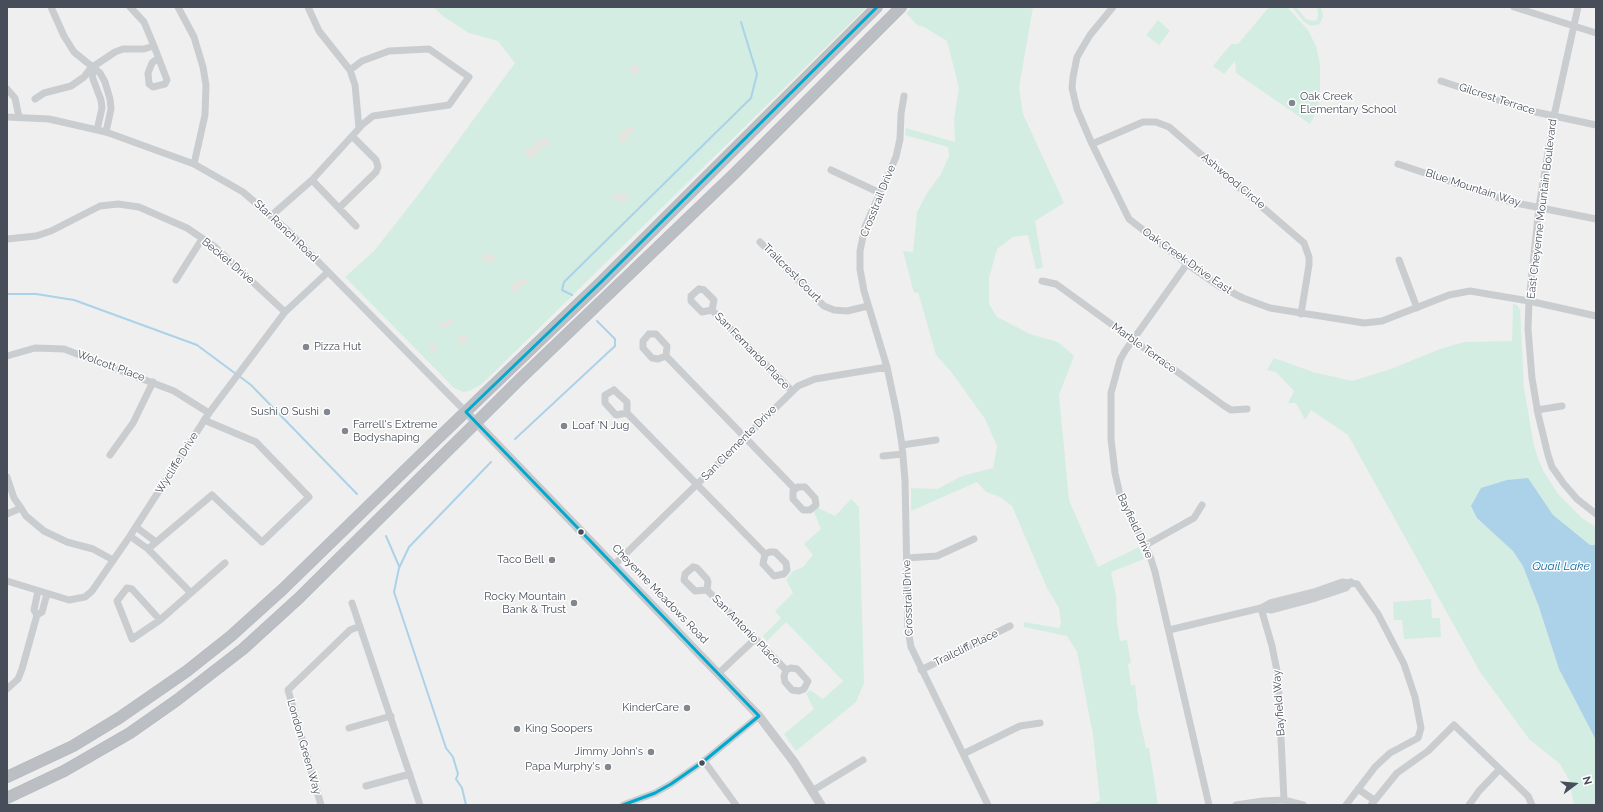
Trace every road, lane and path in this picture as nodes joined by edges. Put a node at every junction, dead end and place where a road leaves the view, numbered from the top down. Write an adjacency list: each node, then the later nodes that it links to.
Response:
1 (51, 7): 14 (street)
2 (130, 7): 12 (street)
3 (178, 7): 29 (street)
4 (308, 7): 15 (street)
5 (877, 7): 63 (highway)
6 (901, 7): 67 (highway)
7 (1113, 7): 28 (street, Oak Creek Drive East)
8 (1514, 7): 10 (street)
9 (1578, 7): 10 (street, East Cheyenne Mountain Boulevard)
10 (1572, 26): 11 (street); 20 (street, East Cheyenne Mountain Boulevard)
11 (1596, 33)
12 (154, 46): 13 (street); 14 (street)
13 (158, 58)
14 (91, 68): 19 (street); 25 (street); 26 (street)
15 (350, 70): 24 (street); 24 (street)
16 (1441, 81): 20 (street, Gilcrest Terrace)
17 (7, 89): 22 (street)
18 (904, 96): 33 (street, Crosstrail Drive)
19 (35, 99)
20 (1554, 116): 23 (street, Gilcrest Terrace); 34 (street, East Cheyenne Mountain Boulevard)
21 (7, 117): 22 (street, Star Ranch Road)
22 (19, 117): 25 (street, Star Ranch Road)
23 (1596, 125)
24 (359, 128): 27 (street)
25 (98, 130): 26 (street, Star Ranch Road)
26 (106, 132): 29 (street, Star Ranch Road)
27 (352, 136): 32 (street); 35 (street)
28 (1092, 144): 43 (street, Oak Creek Drive East); 52 (street, Ashwood Circle)
29 (194, 164): 36 (street, Star Ranch Road)
30 (1398, 164): 34 (street, Blue Mountain Way)
31 (831, 170): 33 (street)
32 (312, 180): 35 (street); 36 (street)
33 (880, 193): 48 (street, Crosstrail Drive)
34 (1540, 207): 37 (street, Blue Mountain Way); 47 (street, East Cheyenne Mountain Boulevard)
35 (339, 208): 38 (street)
36 (272, 215): 44 (street, Star Ranch Road)
37 (1596, 219)
38 (356, 226)
39 (202, 238): 40 (street, Becket Drive); 45 (street); 51 (street, Becket Drive)
40 (7, 239)
41 (760, 242): 48 (street, Trailcrest Court)
42 (1399, 260): 49 (street)
43 (1187, 264): 52 (street, Oak Creek Drive East); 54 (street, Bayfield Drive)
44 (328, 272): 51 (street, Wycliffe Drive); 63 (street, Star Ranch Road)
45 (176, 280)
46 (1042, 281): 54 (street, Marble Terrace)
47 (1529, 301): 49 (street, Oak Creek Drive East); 53 (street); 62 (street, East Cheyenne Mountain Boulevard)
48 (868, 306): 57 (street, Crosstrail Drive)
49 (1417, 308): 52 (street, Oak Creek Drive East)
50 (712, 310): 59 (street, San Fernando Place)
51 (285, 312): 64 (street, Wycliffe Drive)
52 (1301, 314)
53 (1596, 316)
54 (1132, 340): 61 (street, Marble Terrace); 85 (street, Bayfield Drive)
55 (7, 356): 58 (street, Wolcott Place)
56 (666, 356): 68 (street)
57 (887, 367): 59 (street, San Clemente Drive); 70 (street, Crosstrail Drive)
58 (153, 382): 64 (street, Wolcott Place); 72 (street)
59 (792, 392): 68 (street, San Clemente Drive)
60 (1562, 406): 62 (street)
61 (1247, 409)
62 (1537, 410): 80 (street, East Cheyenne Mountain Boulevard)
63 (466, 412): 67 (main road, Cheyenne Meadows Road); 120 (highway)
64 (209, 413): 66 (street, Wycliffe Drive)
65 (627, 413): 75 (street)
66 (204, 420): 81 (street, Wycliffe Drive); 84 (street)
67 (477, 423): 91 (main road, Cheyenne Meadows Road); 124 (highway)
68 (744, 437): 75 (street, San Clemente Drive); 76 (street)
69 (936, 440): 70 (street)
70 (902, 444): 71 (street, Crosstrail Drive)
71 (903, 454): 73 (street); 88 (street, Crosstrail Drive)
72 (110, 455)
73 (883, 456)
74 (7, 477): 78 (street)
75 (697, 485): 87 (street); 91 (street, San Clemente Drive)
76 (794, 488)
77 (1202, 505): 85 (street)
78 (21, 508): 79 (street); 89 (street)
79 (7, 514)
80 (1596, 514)
81 (136, 527): 82 (street, Wycliffe Drive); 84 (street)
82 (130, 536): 86 (street); 89 (street, Wycliffe Drive)
83 (974, 539): 88 (street)
84 (156, 542): 86 (street)
85 (1144, 546): 105 (street, Bayfield Drive)
86 (148, 549): 97 (street)
87 (765, 554)
88 (907, 558): 108 (street, Crosstrail Drive)
89 (113, 560): 98 (street, Wycliffe Drive)
90 (225, 563): 97 (street)
91 (614, 565): 109 (main road, Cheyenne Meadows Road)
92 (1358, 576): 94 (street)
93 (7, 581): 96 (street, Wycliffe Drive)
94 (1352, 582): 100 (street); 122 (street)
95 (707, 590): 106 (street, San Antonio Place)
96 (38, 591): 98 (street, Wycliffe Drive); 101 (street)
97 (191, 593): 102 (street)
98 (47, 594): 101 (street)
99 (352, 603): 103 (street)
100 (1261, 608): 105 (street); 125 (street, Bayfield Way)
101 (37, 615): 110 (street)
102 (160, 620): 102 (street)
103 (360, 626): 111 (street); 127 (street, London Green Way)
104 (1010, 626): 108 (street, Trailcliff Place)
105 (1169, 630): 133 (street, Bayfield Drive)
106 (755, 639): 107 (street, San Antonio Place); 109 (street)
107 (786, 670)
108 (921, 670): 115 (street, Crosstrail Drive)
109 (719, 673): 112 (main road, Cheyenne Meadows Road)
110 (7, 689)
111 (391, 716): 114 (street); 119 (street)
112 (759, 716): 117 (street); 123 (main road, Cheyenne Meadows Road)
113 (1040, 723): 115 (street)
114 (349, 728)
115 (963, 754): 132 (street, Crosstrail Drive)
116 (863, 760): 123 (street)
117 (704, 761): 129 (street); 130 (street)
118 (1500, 769): 126 (street); 137 (street); 138 (street)
119 (410, 774): 121 (street); 128 (street)
120 (7, 777)
121 (366, 786)
122 (1358, 789): 126 (street); 136 (street)
123 (812, 790): 131 (main road, Cheyenne Meadows Road)
124 (7, 798)
125 (1284, 800): 134 (street); 135 (street)
126 (1373, 802)
127 (321, 805)
128 (420, 805)
129 (623, 805)
130 (736, 805)
131 (821, 805)
132 (988, 805)
133 (1209, 805)
134 (1236, 805)
135 (1303, 805)
136 (1346, 805)
137 (1469, 805)
138 (1532, 805)

